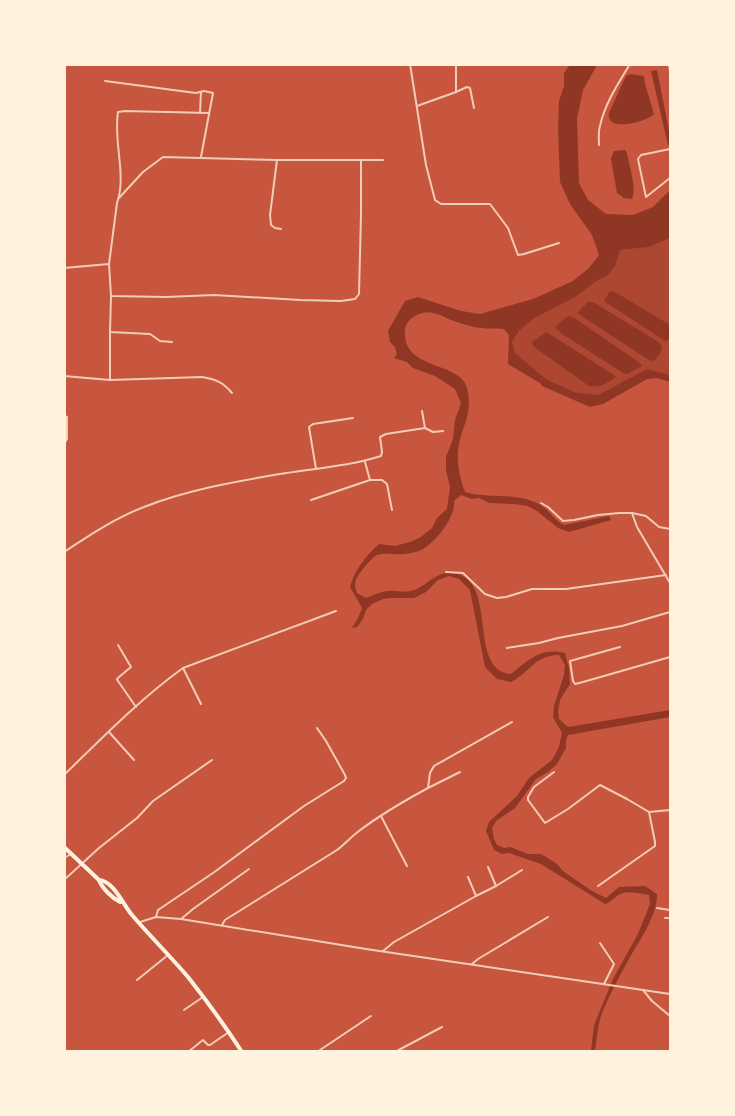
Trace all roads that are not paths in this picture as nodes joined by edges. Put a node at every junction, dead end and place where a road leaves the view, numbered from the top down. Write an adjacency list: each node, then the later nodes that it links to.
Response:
1 (410, 64): 9 (street)
2 (456, 64): 8 (street)
3 (630, 64): 13 (street)
4 (669, 64): 5 (street)
5 (670, 71)
6 (105, 81): 7 (street)
7 (202, 91): 11 (street); 12 (street)
8 (456, 92): 9 (street); 10 (street)
9 (417, 106): 22 (street)
10 (474, 108)
11 (200, 113): 12 (street); 20 (street)
12 (209, 113): 15 (street)
13 (599, 145)
14 (670, 149): 19 (street)
15 (201, 157): 16 (street); 20 (street)
16 (277, 160): 17 (street); 21 (street)
17 (361, 160): 18 (street); 25 (street)
18 (383, 160)
19 (670, 178)
20 (119, 198): 23 (street)
21 (280, 228)
22 (559, 243)
23 (109, 264): 24 (street); 25 (street)
24 (64, 268)
25 (111, 296): 26 (street)
26 (110, 332): 27 (street); 29 (street)
27 (172, 342)
28 (64, 376): 29 (street)
29 (110, 380): 30 (street)
30 (231, 393)
31 (422, 411): 34 (street)
32 (64, 415): 36 (street)
33 (353, 418): 38 (street)
34 (425, 428): 35 (street); 37 (street)
35 (443, 431)
36 (64, 444)
37 (365, 462): 38 (street); 39 (street)
38 (316, 469): 45 (street)
39 (370, 480): 40 (street); 42 (street)
40 (311, 500)
41 (541, 503): 43 (street)
42 (392, 510)
43 (632, 513): 44 (street); 47 (street)
44 (670, 528)
45 (64, 552)
46 (446, 572): 47 (street)
47 (666, 575): 48 (street)
48 (670, 583)
49 (336, 611): 55 (street)
50 (670, 612): 53 (street)
51 (118, 645): 57 (street)
52 (620, 647): 54 (street)
53 (507, 648)
54 (670, 657)
55 (183, 668): 56 (street); 57 (street)
56 (201, 704)
57 (136, 707): 60 (street)
58 (512, 722): 66 (street)
59 (317, 728): 85 (street)
60 (109, 732): 61 (street); 65 (street)
61 (134, 760)
62 (212, 760): 73 (street)
63 (460, 772): 66 (street)
64 (554, 772): 68 (street)
65 (64, 775)
66 (428, 788): 69 (street)
67 (670, 810): 68 (street)
68 (649, 812): 81 (street)
69 (381, 816): 74 (street); 91 (street)
70 (64, 847): 71 (main road)
71 (71, 854): 72 (street); 73 (main road)
72 (64, 858)
73 (82, 864): 79 (street); 90 (main road)
74 (407, 866)
75 (488, 867): 80 (street)
76 (249, 868): 89 (street)
77 (522, 870): 80 (street)
78 (468, 877): 82 (street)
79 (64, 880)
80 (496, 886): 82 (street)
81 (598, 886)
82 (476, 896): 93 (street)
83 (657, 908): 84 (street)
84 (670, 910)
85 (156, 917): 89 (street); 90 (street)
86 (548, 917): 95 (street)
87 (665, 918): 88 (street)
88 (670, 918)
89 (181, 919): 91 (street)
90 (139, 922): 94 (main road)
91 (222, 925): 93 (street)
92 (600, 943): 97 (street)
93 (383, 951): 95 (street)
94 (168, 955): 96 (street); 100 (main road)
95 (472, 964): 97 (street)
96 (136, 980)
97 (604, 984): 98 (street)
98 (643, 990): 99 (street); 103 (street)
99 (670, 994)
100 (203, 997): 101 (street); 105 (main road)
101 (184, 1010)
102 (371, 1016): 108 (street)
103 (670, 1016)
104 (441, 1028): 109 (street)
105 (229, 1032): 106 (street); 107 (main road)
106 (188, 1052)
107 (243, 1052)
108 (317, 1052)
109 (395, 1052)

